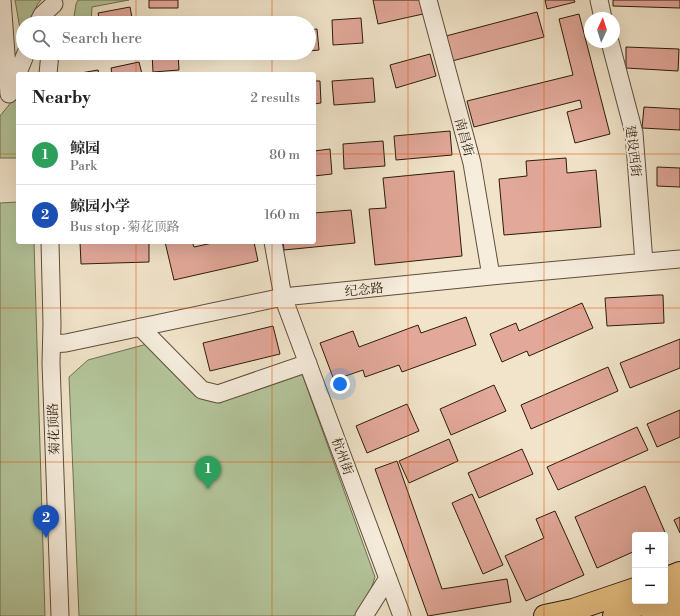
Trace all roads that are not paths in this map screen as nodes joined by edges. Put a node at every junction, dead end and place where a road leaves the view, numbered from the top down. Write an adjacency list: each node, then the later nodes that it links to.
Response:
1 (2, 0): 14 (street)
2 (428, 0): 19 (street, 南昌街)
3 (599, 0): 5 (street)
4 (55, 2): 6 (street); 7 (street)
5 (602, 12)
6 (42, 16)
7 (53, 16)
8 (612, 48): 18 (street, 建设西街)
9 (23, 60): 11 (street)
10 (49, 60): 12 (street)
11 (17, 72)
12 (48, 72)
13 (16, 74): 14 (street)
14 (5, 97)
15 (50, 244): 22 (street, 菊花顶路)
16 (273, 244): 20 (street, 杭州街)
17 (680, 259): 18 (street, 纪念路)
18 (644, 262): 19 (street, 纪念路)
19 (491, 276): 20 (street, 纪念路)
20 (283, 297): 21 (street, 纪念路); 23 (street, 杭州街)
21 (140, 327): 22 (street, 纪念路); 23 (street)
22 (52, 344): 32 (street, 菊花顶路)
23 (308, 363): 26 (street, 杭州街)
24 (680, 573): 25 (main road)
25 (668, 577)
26 (388, 578): 33 (street); 34 (street, 杭州街)
27 (680, 586): 29 (main road)
28 (632, 590): 35 (main road)
29 (668, 592)
30 (680, 593): 37 (main road)
31 (640, 604): 36 (main road)
32 (60, 616)
33 (364, 616)
34 (402, 616)
35 (545, 616)
36 (614, 616)
37 (653, 616)

